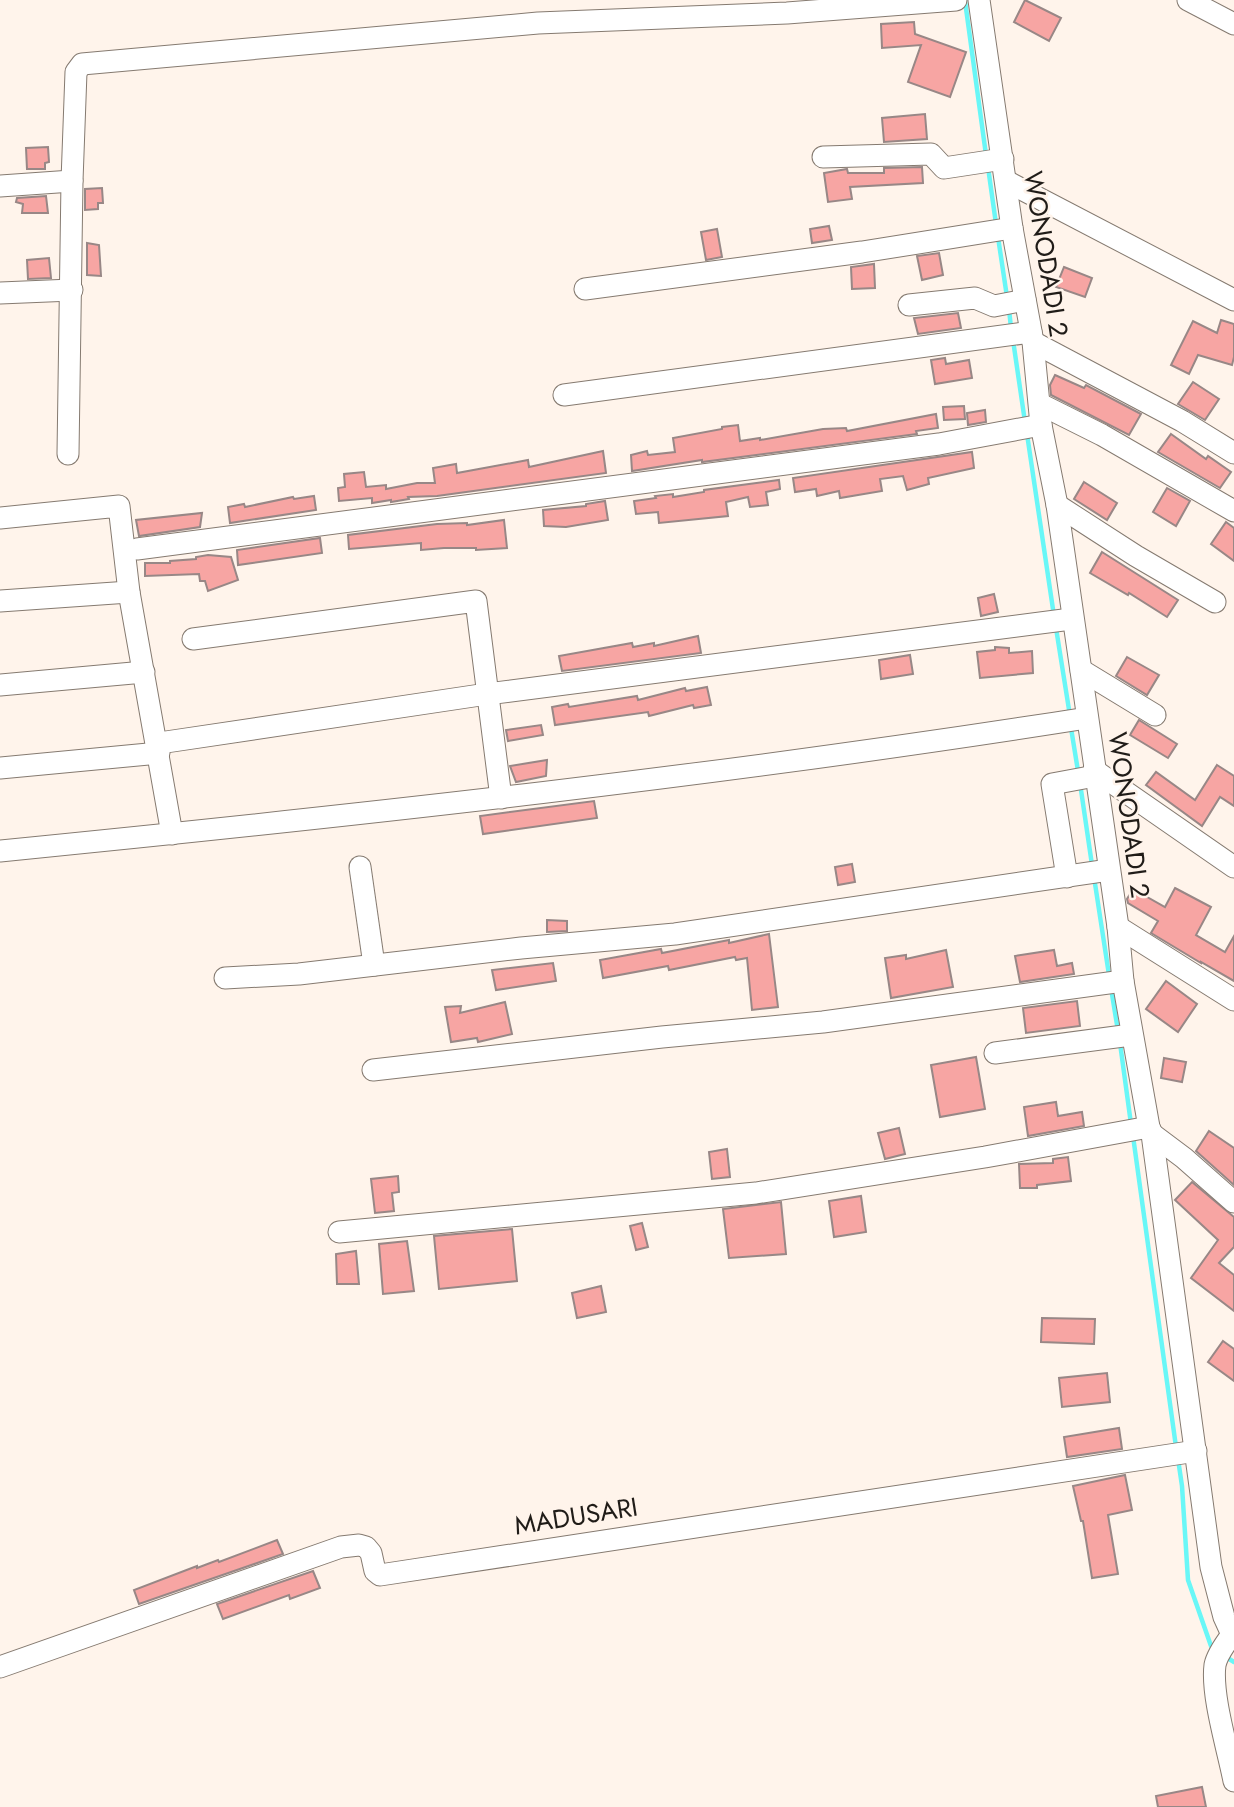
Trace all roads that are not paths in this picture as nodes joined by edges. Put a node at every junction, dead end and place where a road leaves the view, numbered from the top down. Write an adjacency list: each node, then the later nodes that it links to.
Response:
1 (955, 0): 7 (street)
2 (979, 0): 6 (street, WONODADI 2)
3 (1188, 0): 4 (street)
4 (1234, 24)
5 (823, 157): 6 (street)
6 (992, 160): 8 (street, WONODADI 2)
7 (72, 181): 9 (street); 12 (street)
8 (1006, 181): 10 (street, WONODADI 2); 14 (street)
9 (0, 186)
10 (1002, 230): 11 (street); 15 (street, WONODADI 2)
11 (585, 289)
12 (72, 290): 13 (street); 21 (street)
13 (0, 293)
14 (1234, 300)
15 (1010, 303): 16 (street); 17 (street, WONODADI 2)
16 (909, 305)
17 (1023, 336): 18 (street); 19 (street, WONODADI 2); 20 (street)
18 (564, 395)
19 (1033, 421): 22 (street, WONODADI 2); 23 (street); 25 (street)
20 (1234, 453)
21 (68, 454)
22 (1057, 505): 28 (street); 29 (street, WONODADI 2)
23 (1234, 511)
24 (0, 518): 26 (street)
25 (136, 549)
26 (129, 592): 27 (street); 32 (street)
27 (0, 601)
28 (1215, 602)
29 (1060, 621): 31 (street, WONODADI 2); 34 (street)
30 (193, 639): 34 (street)
31 (1081, 670): 35 (street); 36 (street, WONODADI 2)
32 (144, 672): 33 (street); 37 (street)
33 (0, 685)
34 (487, 694): 37 (street); 40 (street)
35 (1155, 715)
36 (1077, 720): 39 (street, WONODADI 2); 40 (street)
37 (162, 747): 38 (street); 41 (street)
38 (0, 768)
39 (1087, 776): 44 (street); 45 (street, WONODADI 2); 45 (street)
40 (501, 798): 41 (street)
41 (172, 834): 42 (street)
42 (0, 851)
43 (360, 867): 47 (street)
44 (1234, 867)
45 (1091, 873): 46 (street, WONODADI 2); 47 (street)
46 (1118, 927): 49 (street, WONODADI 2); 50 (street)
47 (374, 965): 48 (street)
48 (225, 978)
49 (1113, 982): 51 (street, WONODADI 2); 53 (street)
50 (1234, 1000)
51 (1122, 1036): 52 (street); 54 (street, WONODADI 2)
52 (995, 1053)
53 (373, 1070)
54 (1142, 1130): 55 (street); 56 (street); 57 (street, WONODADI 2)
55 (1234, 1202)
56 (339, 1232)
57 (1194, 1451): 58 (street, WONODADI 2); 59 (street, MADUSARI)
58 (1227, 1644): 60 (street, WONODADI 2)
59 (0, 1667)
60 (1234, 1781)

